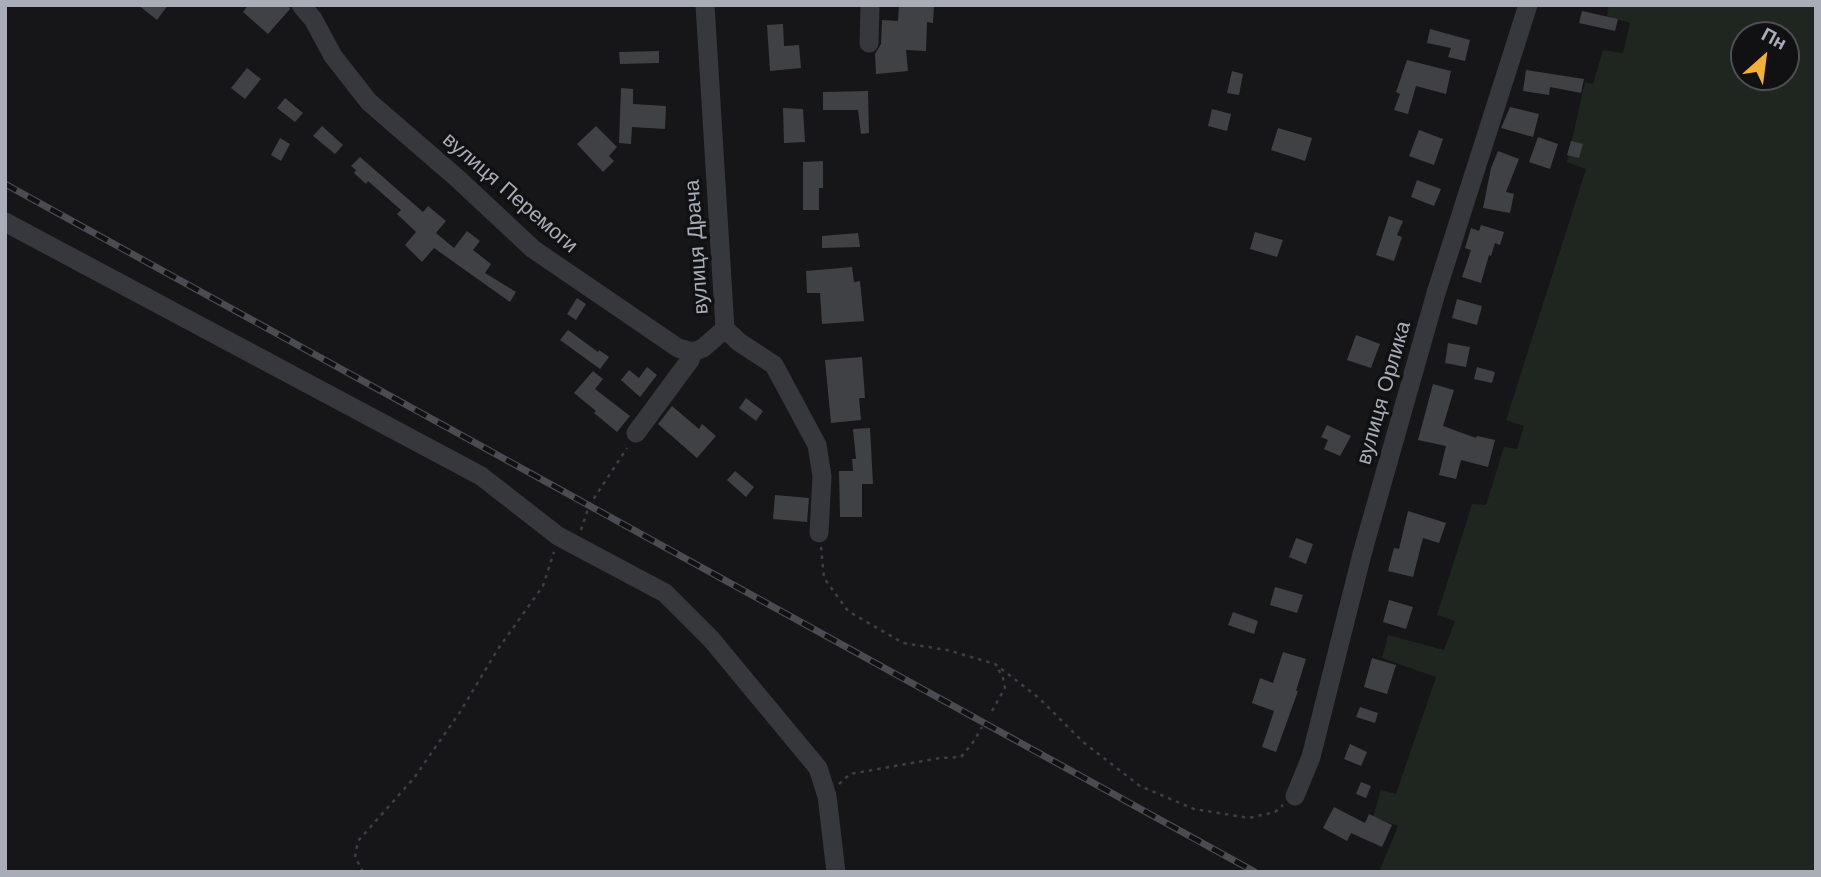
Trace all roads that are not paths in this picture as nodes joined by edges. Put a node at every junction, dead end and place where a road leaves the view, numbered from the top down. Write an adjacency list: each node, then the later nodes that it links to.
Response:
1 (301, 5): 8 (street, вулиця Перемоги)
2 (705, 5): 7 (street, вулиця Драча)
3 (870, 5): 5 (street)
4 (1528, 5): 11 (street, вулиця Орлика)
5 (869, 43)
6 (5, 222): 12 (street)
7 (725, 329): 8 (street); 10 (street, вулиця Драча)
8 (693, 352): 9 (street)
9 (636, 433)
10 (820, 533)
11 (1295, 796)
12 (836, 872)

